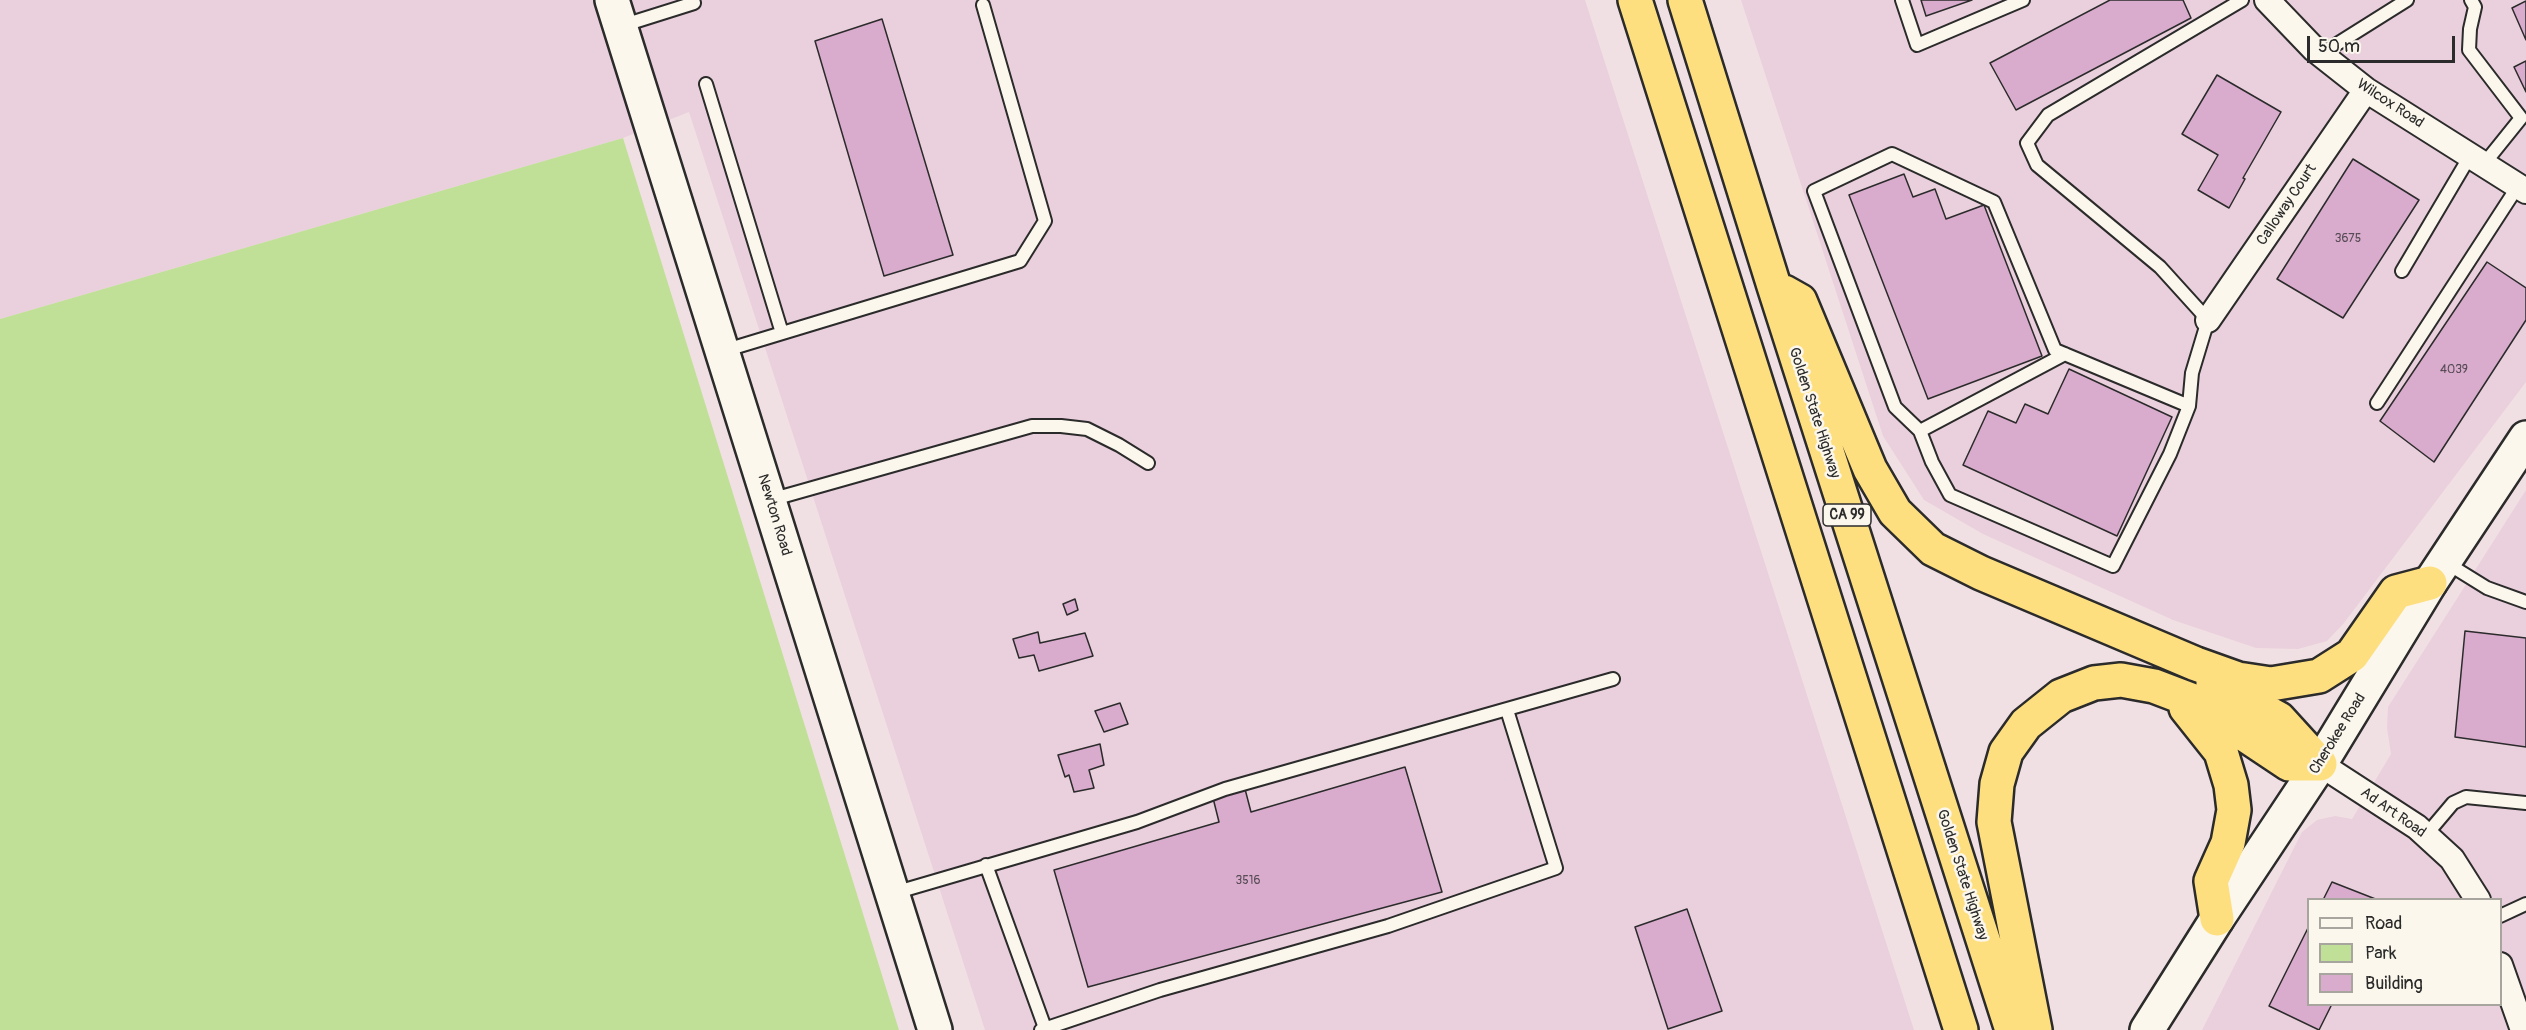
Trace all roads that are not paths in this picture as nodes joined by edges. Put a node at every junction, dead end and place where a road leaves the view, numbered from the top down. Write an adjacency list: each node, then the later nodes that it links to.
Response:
1 (1635, 0): 49 (highway, CA 99)
2 (1685, 0): 19 (highway, Golden State Highway / CA 99)
3 (1902, 0): 4 (lane)
4 (2023, 0)
5 (2242, 0): 20 (lane)
6 (2267, 0): 12 (street, Wilcox Road)
7 (2407, 0): 12 (lane)
8 (2471, 0): 15 (lane)
9 (697, 1): 11 (lane)
10 (983, 5): 21 (lane)
11 (616, 13): 22 (street, Newton Road)
12 (2321, 54): 14 (street, Wilcox Road)
13 (706, 84): 21 (lane)
14 (2366, 90): 16 (street, Wilcox Road); 20 (street, Calloway Court)
15 (2524, 120): 16 (lane)
16 (2477, 160): 17 (street, Wilcox Road); 18 (lane)
17 (2522, 189): 24 (lane)
18 (2402, 271)
19 (1774, 286): 32 (highway); 50 (highway, Golden State Highway / CA 99)
20 (2208, 321): 25 (lane)
21 (782, 333): 22 (lane)
22 (722, 351): 29 (street, Newton Road)
23 (2065, 354): 25 (lane); 26 (lane); 26 (lane)
24 (2377, 403)
25 (2189, 406): 26 (lane)
26 (1920, 431)
27 (2526, 438): 30 (street, Cherokee Road)
28 (1148, 463): 29 (lane)
29 (769, 500): 40 (street, Newton Road)
30 (2438, 572): 31 (lane); 32 (highway); 36 (street, Cherokee Road)
31 (2526, 602)
32 (2196, 664): 36 (highway)
33 (1613, 679): 35 (lane)
34 (2175, 695): 36 (highway); 44 (highway); 51 (highway)
35 (1507, 710): 39 (lane); 47 (lane)
36 (2320, 764): 38 (street, Ad Art Road); 44 (street, Cherokee Road)
37 (2526, 803): 38 (lane)
38 (2426, 835): 41 (street, Ad Art Road)
39 (986, 865): 40 (lane); 47 (lane)
40 (892, 893): 48 (street, Newton Road)
41 (2477, 898)
42 (2526, 904): 43 (lane)
43 (2502, 915)
44 (2217, 919): 52 (street, Cherokee Road)
45 (2502, 969): 46 (street)
46 (2523, 1026)
47 (1043, 1029)
48 (935, 1030)
49 (1962, 1030)
50 (2012, 1030)
51 (2035, 1030)
52 (2147, 1030)

